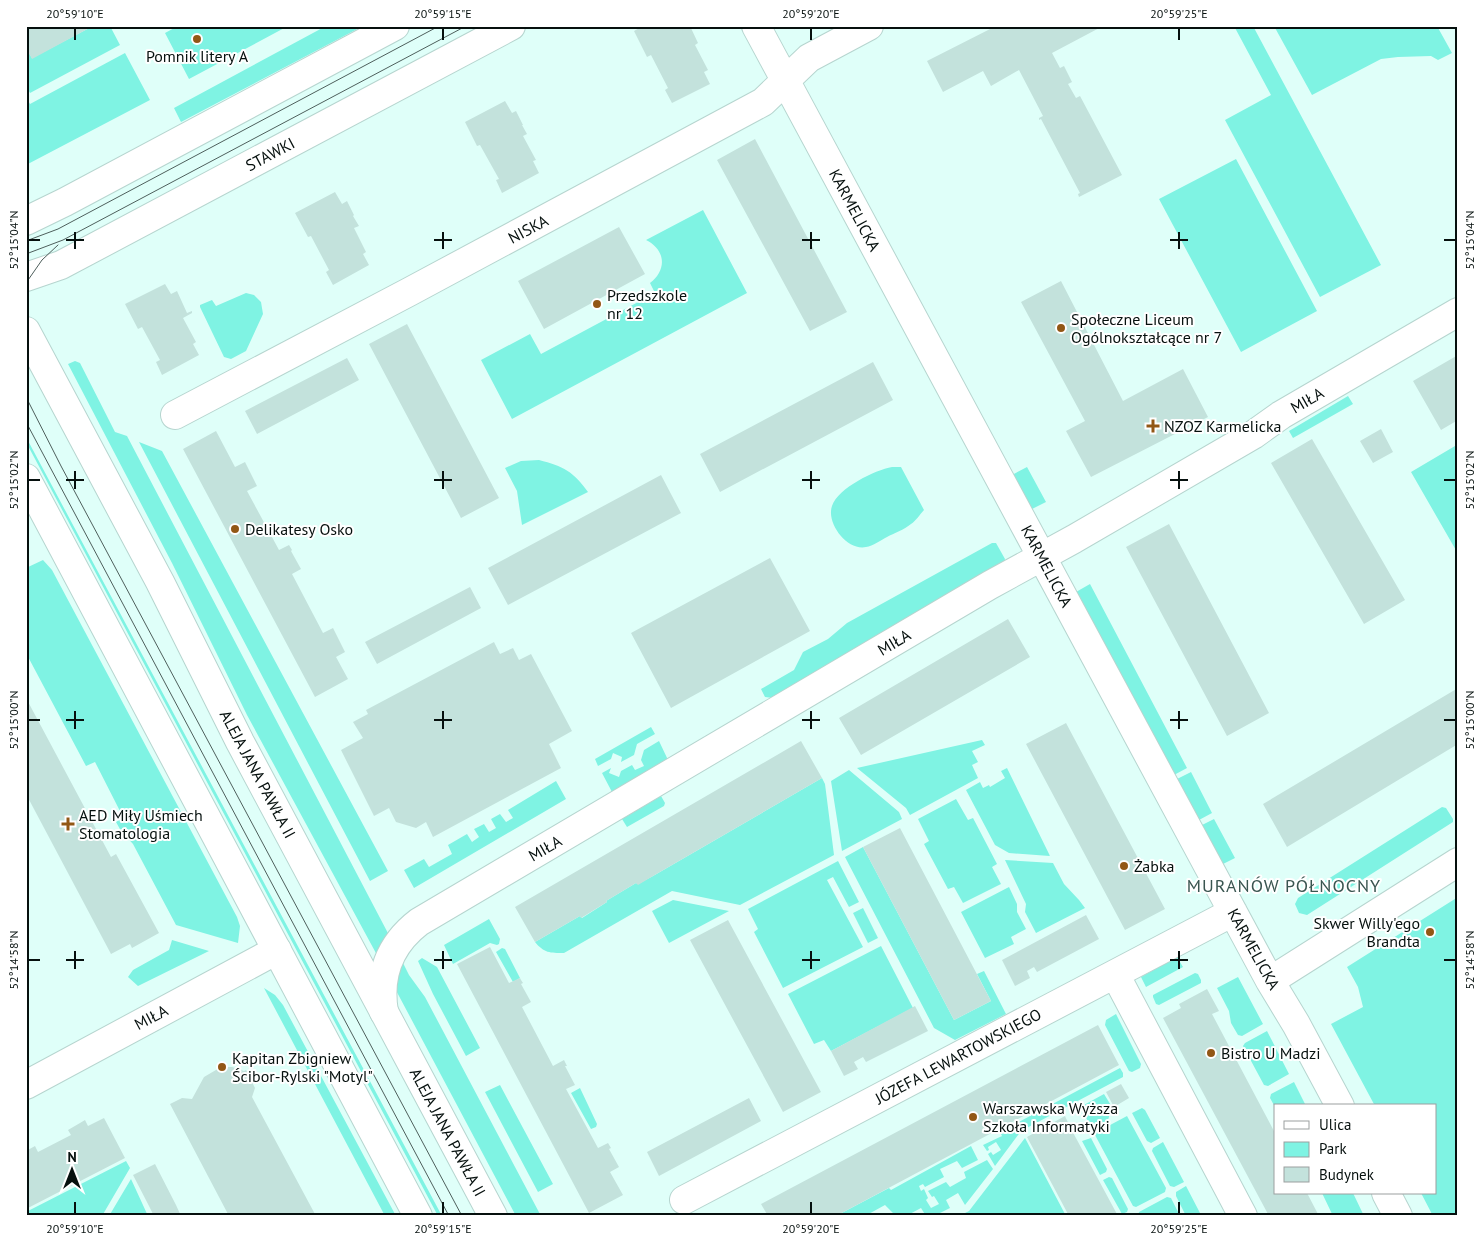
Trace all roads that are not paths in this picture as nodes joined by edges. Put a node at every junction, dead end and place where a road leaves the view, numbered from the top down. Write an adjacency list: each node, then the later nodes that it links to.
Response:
1 (395, 26): 6 (street)
2 (511, 26): 7 (street, STAWKI)
3 (756, 26): 5 (street, KARMELICKA)
4 (869, 26): 5 (street, NISKA)
5 (785, 81): 10 (street, NISKA); 12 (street, KARMELICKA)
6 (26, 221)
7 (26, 278)
8 (1458, 312): 12 (street, MIŁA)
9 (26, 331): 18 (street, ALEJA JANA PAWŁA II)
10 (175, 415)
11 (26, 478): 15 (street)
12 (1042, 556): 14 (street, KARMELICKA); 18 (street, MIŁA)
13 (1458, 862): 17 (street)
14 (1233, 912): 16 (street, JÓZEFA LEWARTOWSKIEGO); 17 (street, KARMELICKA)
15 (277, 950): 19 (street, MIŁA); 23 (street)
16 (1115, 974): 22 (street, JÓZEFA LEWARTOWSKIEGO); 25 (street)
17 (1270, 981): 20 (street, KARMELICKA)
18 (384, 1012): 24 (street, ALEJA JANA PAWŁA II)
19 (26, 1085)
20 (1339, 1104)
21 (1387, 1194): 26 (street)
22 (684, 1200)
23 (418, 1216)
24 (493, 1216)
25 (1243, 1216)
26 (1398, 1216)

